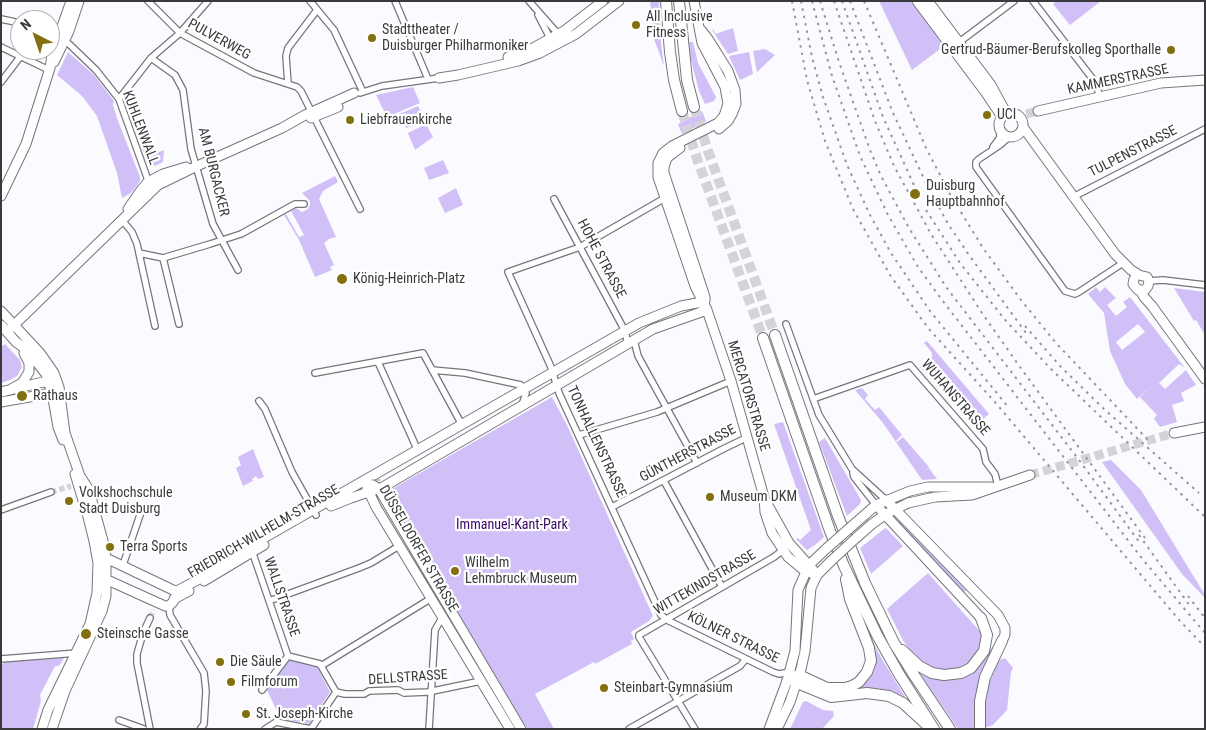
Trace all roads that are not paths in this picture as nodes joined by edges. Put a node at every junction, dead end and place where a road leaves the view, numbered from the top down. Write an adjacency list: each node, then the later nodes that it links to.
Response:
1 (71, 1): 18 (main road)
2 (79, 1): 19 (main road)
3 (148, 1): 20 (street, PULVERWEG)
4 (208, 1): 20 (street)
5 (395, 1): 30 (street)
6 (603, 1): 22 (main road)
7 (619, 1): 22 (main road)
8 (666, 1): 38 (highway)
9 (679, 1): 37 (highway)
10 (694, 1): 42 (main road)
11 (917, 1): 23 (main road)
12 (928, 1): 23 (main road)
13 (1014, 1): 23 (street)
14 (1033, 1): 35 (street)
15 (314, 2): 17 (street)
16 (531, 4): 22 (street)
17 (317, 10): 33 (street); 34 (street)
18 (60, 29)
19 (60, 32)
20 (180, 33): 24 (street); 33 (street, PULVERWEG)
21 (60, 40): 36 (street, KUHLENWALL)
22 (557, 40): 29 (main road)
23 (955, 45): 41 (main road)
24 (152, 58): 36 (street); 48 (street, AM BURGACKER)
25 (17, 60): 32 (street)
26 (29, 60): 28 (street)
27 (56, 60): 28 (main road)
28 (49, 69): 51 (main road)
29 (439, 78): 30 (street)
30 (428, 79): 34 (street)
31 (1205, 80): 35 (main road, KAMMERSTRASSE)
32 (1, 82)
33 (288, 84): 40 (street)
34 (358, 95): 40 (main road)
35 (1100, 97): 39 (main road, KAMMERSTRASSE)
36 (119, 100): 50 (street, KUHLENWALL)
37 (694, 107)
38 (682, 111)
39 (1038, 111)
40 (314, 114): 48 (main road); 56 (street)
41 (1006, 115): 43 (main road); 45 (main road)
42 (720, 125): 53 (main road, MERCATORSTRASSE); 70 (main road, MERCATORSTRASSE)
43 (1023, 127): 46 (main road); 49 (main road)
44 (1205, 129): 52 (street, TULPENSTRASSE)
45 (1001, 131): 46 (main road); 47 (street)
46 (1013, 136): 47 (street); 49 (main road)
47 (992, 149): 62 (street)
48 (197, 166): 50 (main road); 58 (street, AM BURGACKER)
49 (1063, 184): 52 (main road)
50 (152, 185): 57 (main road)
51 (1, 196)
52 (1073, 197): 62 (main road)
53 (665, 198): 59 (street); 67 (main road, MERCATORSTRASSE)
54 (554, 199): 59 (street, HOHE STRASSE)
55 (304, 204): 58 (street)
56 (360, 209)
57 (122, 220): 60 (street); 74 (main road)
58 (222, 241): 61 (street); 63 (street, AM BURGACKER)
59 (580, 247): 76 (street, HOHE STRASSE); 86 (street, TONHALLENSTRASSE)
60 (139, 253): 61 (street); 75 (street)
61 (163, 258): 72 (street)
62 (1121, 264): 64 (main road)
63 (238, 270)
64 (1136, 277): 65 (main road); 68 (main road)
65 (1149, 281): 66 (street); 68 (main road)
66 (1205, 285)
67 (695, 286): 69 (main road); 70 (main road, MERCATORSTRASSE)
68 (1142, 290): 87 (main road)
69 (681, 306): 70 (main road, FRIEDRICH-WILHELM-STRASSE); 76 (main road, FRIEDRICH-WILHELM-STRASSE)
70 (706, 306): 80 (main road, FRIEDRICH-WILHELM-STRASSE); 88 (main road, MERCATORSTRASSE)
71 (1, 311): 74 (main road)
72 (179, 324)
73 (786, 324): 94 (street)
74 (14, 325): 77 (main road); 91 (main road)
75 (155, 326)
76 (625, 331): 82 (street); 86 (main road, FRIEDRICH-WILHELM-STRASSE)
77 (3, 332): 81 (main road)
78 (775, 335): 146 (highway)
79 (763, 338): 130 (highway)
80 (636, 339): 82 (main road, FRIEDRICH-WILHELM-STRASSE); 99 (street)
81 (16, 342): 89 (main road); 92 (main road)
82 (622, 348): 90 (main road, FRIEDRICH-WILHELM-STRASSE)
83 (378, 362): 84 (street); 85 (street); 106 (street)
84 (432, 370): 93 (street); 101 (street)
85 (315, 373)
86 (552, 373): 90 (street, TONHALLENSTRASSE); 93 (main road, FRIEDRICH-WILHELM-STRASSE)
87 (1205, 379)
88 (731, 381): 99 (street); 105 (main road, MERCATORSTRASSE)
89 (49, 382): 91 (main road); 92 (main road)
90 (557, 386): 98 (main road, FRIEDRICH-WILHELM-STRASSE); 104 (street, TONHALLENSTRASSE)
91 (57, 388): 96 (main road); 112 (main road)
92 (6, 391)
93 (520, 391): 97 (main road, FRIEDRICH-WILHELM-STRASSE); 98 (street)
94 (812, 399): 108 (street); 113 (street, WUHANSTRASSE)
95 (259, 401): 124 (street)
96 (1, 402)
97 (496, 406): 100 (street); 101 (main road, FRIEDRICH-WILHELM-STRASSE)
98 (521, 407): 100 (main road, FRIEDRICH-WILHELM-STRASSE)
99 (666, 407): 104 (street); 107 (street)
100 (500, 420): 114 (main road, FRIEDRICH-WILHELM-STRASSE)
101 (462, 425): 106 (main road, FRIEDRICH-WILHELM-STRASSE)
102 (1205, 427): 103 (main road)
103 (1174, 433)
104 (579, 435): 120 (street, TONHALLENSTRASSE)
105 (748, 437): 107 (street, GÜNTHERSTRASSE); 117 (main road, MERCATORSTRASSE)
106 (418, 451): 110 (main road, FRIEDRICH-WILHELM-STRASSE)
107 (697, 463): 111 (street, GÜNTHERSTRASSE)
108 (852, 469): 118 (street); 119 (street)
109 (1030, 476): 113 (main road)
110 (365, 480): 114 (main road, DÜSSELDORFER STRASSE); 116 (main road, DÜSSELDORFER STRASSE); 124 (main road, FRIEDRICH-WILHELM-STRASSE)
111 (664, 481): 120 (street, GÜNTHERSTRASSE); 135 (street)
112 (77, 483): 129 (main road); 134 (main road)
113 (996, 486): 118 (main road); 122 (main road)
114 (379, 489): 116 (main road, FRIEDRICH-WILHELM-STRASSE); 168 (main road, DÜSSELDORFER STRASSE)
115 (51, 492): 121 (street)
116 (368, 492): 124 (main road, FRIEDRICH-WILHELM-STRASSE); 126 (main road, DÜSSELDORFER STRASSE)
117 (764, 497): 128 (main road, MERCATORSTRASSE); 132 (main road, MERCATORSTRASSE)
118 (886, 500): 119 (main road); 122 (main road)
119 (876, 505): 125 (main road); 132 (main road, bridge)
120 (612, 508): 144 (street, TONHALLENSTRASSE)
121 (1, 510)
122 (895, 510): 125 (main road); 136 (main road)
123 (141, 512): 131 (street)
124 (315, 512): 127 (main road, FRIEDRICH-WILHELM-STRASSE)
125 (886, 514): 133 (main road, bridge); 138 (main road)
126 (399, 546): 139 (main road, DÜSSELDORFER STRASSE); 140 (street)
127 (251, 550): 137 (main road, FRIEDRICH-WILHELM-STRASSE); 140 (street, WALLSTRASSE)
128 (783, 550): 132 (main road, MERCATORSTRASSE); 135 (street, WITTEKINDSTRASSE)
129 (106, 558): 131 (main road); 134 (main road)
130 (844, 566): 152 (highway); 173 (highway)
131 (126, 567): 134 (main road); 137 (main road)
132 (807, 568): 133 (main road, MERCATORSTRASSE); 152 (main road)
133 (817, 575): 152 (main road)
134 (104, 576): 137 (main road); 147 (main road); 161 (main road)
135 (722, 587): 144 (street, WITTEKINDSTRASSE)
136 (975, 590): 138 (street); 145 (main road)
137 (174, 596): 159 (street)
138 (962, 598): 143 (main road)
139 (430, 599): 142 (main road, DÜSSELDORFER STRASSE); 151 (street)
140 (269, 601): 148 (street, WALLSTRASSE)
141 (150, 618): 163 (street)
142 (442, 618): 153 (main road, DÜSSELDORFER STRASSE); 155 (street)
143 (981, 618): 146 (highway)
144 (666, 619): 150 (street, KÖLNER STRASSE); 157 (street, WITTEKINDSTRASSE)
145 (1002, 640): 175 (highway)
146 (894, 643): 174 (highway)
147 (77, 653): 149 (street); 160 (main road)
148 (288, 656): 151 (street); 154 (street)
149 (1, 659)
150 (746, 659): 152 (street, KÖLNER STRASSE); 157 (street)
151 (321, 665): 156 (street)
152 (793, 677): 171 (main road); 172 (main road); 173 (highway)
153 (481, 681): 155 (street, DELLSTRASSE); 167 (main road, DÜSSELDORFER STRASSE)
154 (262, 690)
155 (431, 691): 156 (street, DELLSTRASSE); 166 (street)
156 (336, 692): 165 (street)
157 (678, 702): 169 (street); 170 (street)
158 (119, 720): 162 (street)
159 (205, 727)
160 (42, 729)
161 (52, 729)
162 (144, 729)
163 (150, 729)
164 (265, 729): 165 (street)
165 (311, 729)
166 (429, 729)
167 (510, 729)
168 (521, 729)
169 (629, 729)
170 (695, 729)
171 (769, 729)
172 (777, 729)
173 (933, 729)
174 (950, 729)
175 (980, 729)

